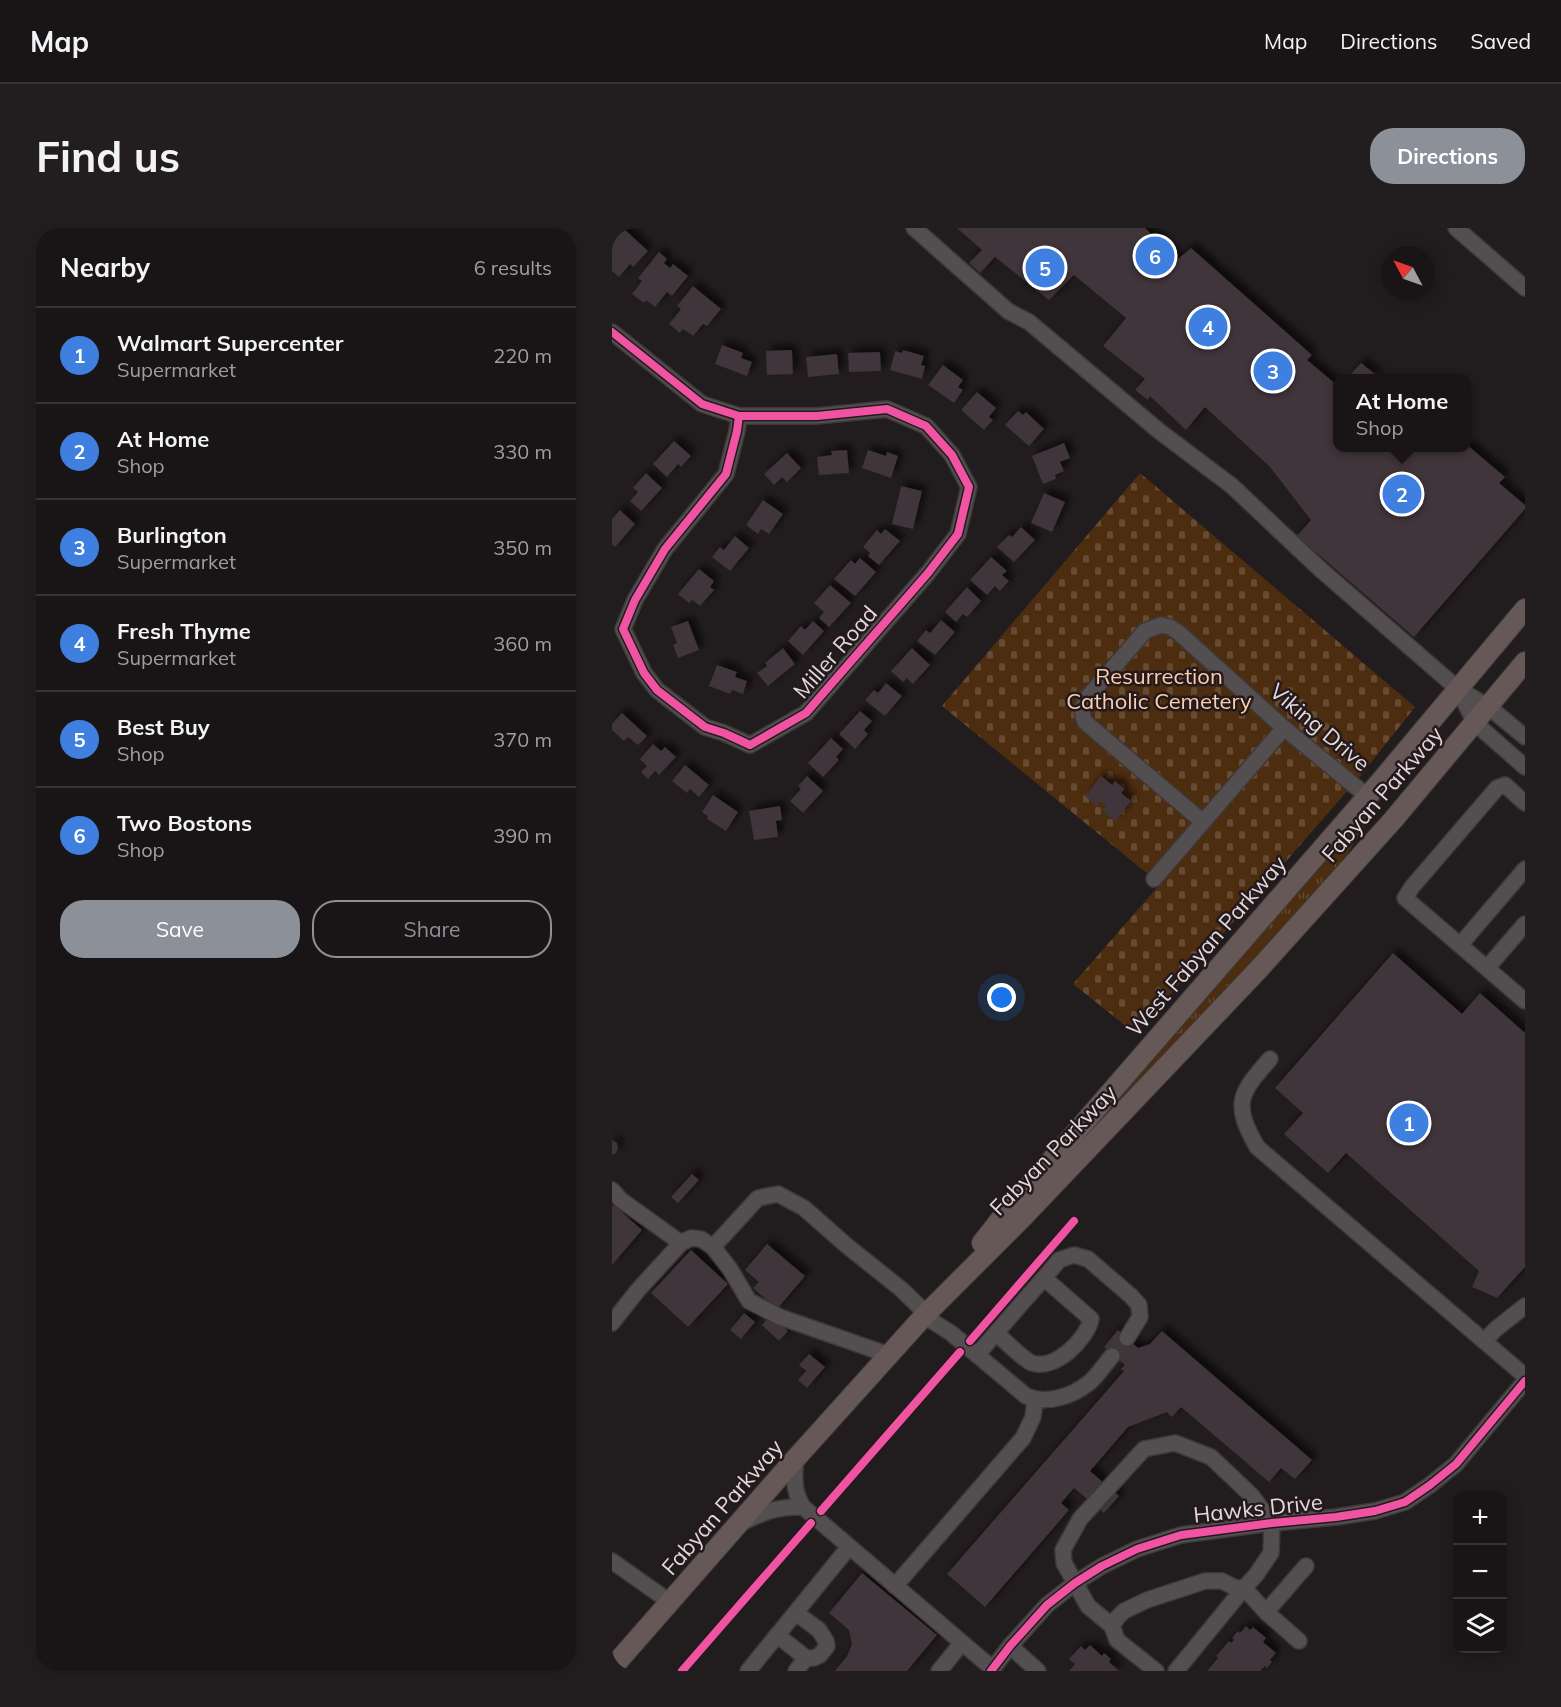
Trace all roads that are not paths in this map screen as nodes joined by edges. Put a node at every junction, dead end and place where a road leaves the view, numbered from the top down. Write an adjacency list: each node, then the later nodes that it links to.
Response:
1 (914, 228): 8 (street)
2 (1456, 228): 3 (street)
3 (1525, 288)
4 (612, 332): 5 (street, Miller Road)
5 (739, 416): 5 (street, Miller Road)
6 (1525, 609): 8 (main road, West Fabyan Parkway)
7 (1525, 662): 9 (main road, Fabyan Parkway)
8 (1458, 689): 9 (street); 10 (street); 14 (main road, West Fabyan Parkway)
9 (1489, 707): 10 (main road, Fabyan Parkway); 12 (street)
10 (1475, 723): 13 (street); 29 (main road, Fabyan Parkway)
11 (1284, 728): 14 (street, Viking Drive); 16 (street); 16 (street, Viking Drive)
12 (1525, 737)
13 (1525, 766)
14 (1367, 796): 29 (main road, West Fabyan Parkway)
15 (1525, 803): 20 (street)
16 (1203, 822): 18 (street)
17 (1525, 869): 20 (street)
18 (1154, 879)
19 (1525, 924): 21 (street)
20 (1460, 945): 21 (street)
21 (1487, 968): 22 (street)
22 (1525, 1001)
23 (1270, 1059): 33 (street)
24 (612, 1190): 25 (street)
25 (681, 1243): 26 (street); 30 (street)
26 (714, 1247): 29 (street); 34 (street)
27 (1044, 1278): 31 (street); 31 (street); 32 (street)
28 (1525, 1306): 33 (street)
29 (926, 1314): 34 (main road, Fabyan Parkway); 35 (street)
30 (612, 1323)
31 (996, 1333): 35 (street)
32 (1127, 1338)
33 (1485, 1341): 37 (street)
34 (889, 1355): 40 (main road, Fabyan Parkway)
35 (977, 1355): 39 (street)
36 (1112, 1356): 39 (street)
37 (1525, 1376)
38 (1525, 1381): 42 (street, Hawks Drive)
39 (1035, 1400): 48 (street)
40 (796, 1458): 41 (street); 43 (main road, Fabyan Parkway)
41 (803, 1507): 43 (street); 44 (street)
42 (1272, 1523): 47 (street, Hawks Drive); 47 (street); 49 (street)
43 (738, 1524): 50 (main road, Fabyan Parkway)
44 (849, 1547): 48 (street); 52 (street)
45 (612, 1561): 50 (street)
46 (1306, 1566): 51 (street)
47 (1075, 1583): 53 (street); 57 (street, Hawks Drive)
48 (895, 1586): 56 (street)
49 (1244, 1588): 51 (street); 53 (street); 66 (street)
50 (670, 1602): 59 (main road, Fabyan Parkway)
51 (1266, 1612): 55 (street)
52 (796, 1613): 54 (street); 58 (street)
53 (1113, 1626): 65 (street)
54 (777, 1635): 58 (street); 61 (street)
55 (1299, 1641)
56 (962, 1643): 60 (street); 63 (street)
57 (1010, 1646): 60 (street, Hawks Drive); 64 (street)
58 (807, 1658): 62 (street)
59 (612, 1668)
60 (992, 1670)
61 (748, 1671)
62 (796, 1671)
63 (939, 1671)
64 (1038, 1671)
65 (1156, 1671)
66 (1176, 1671)

